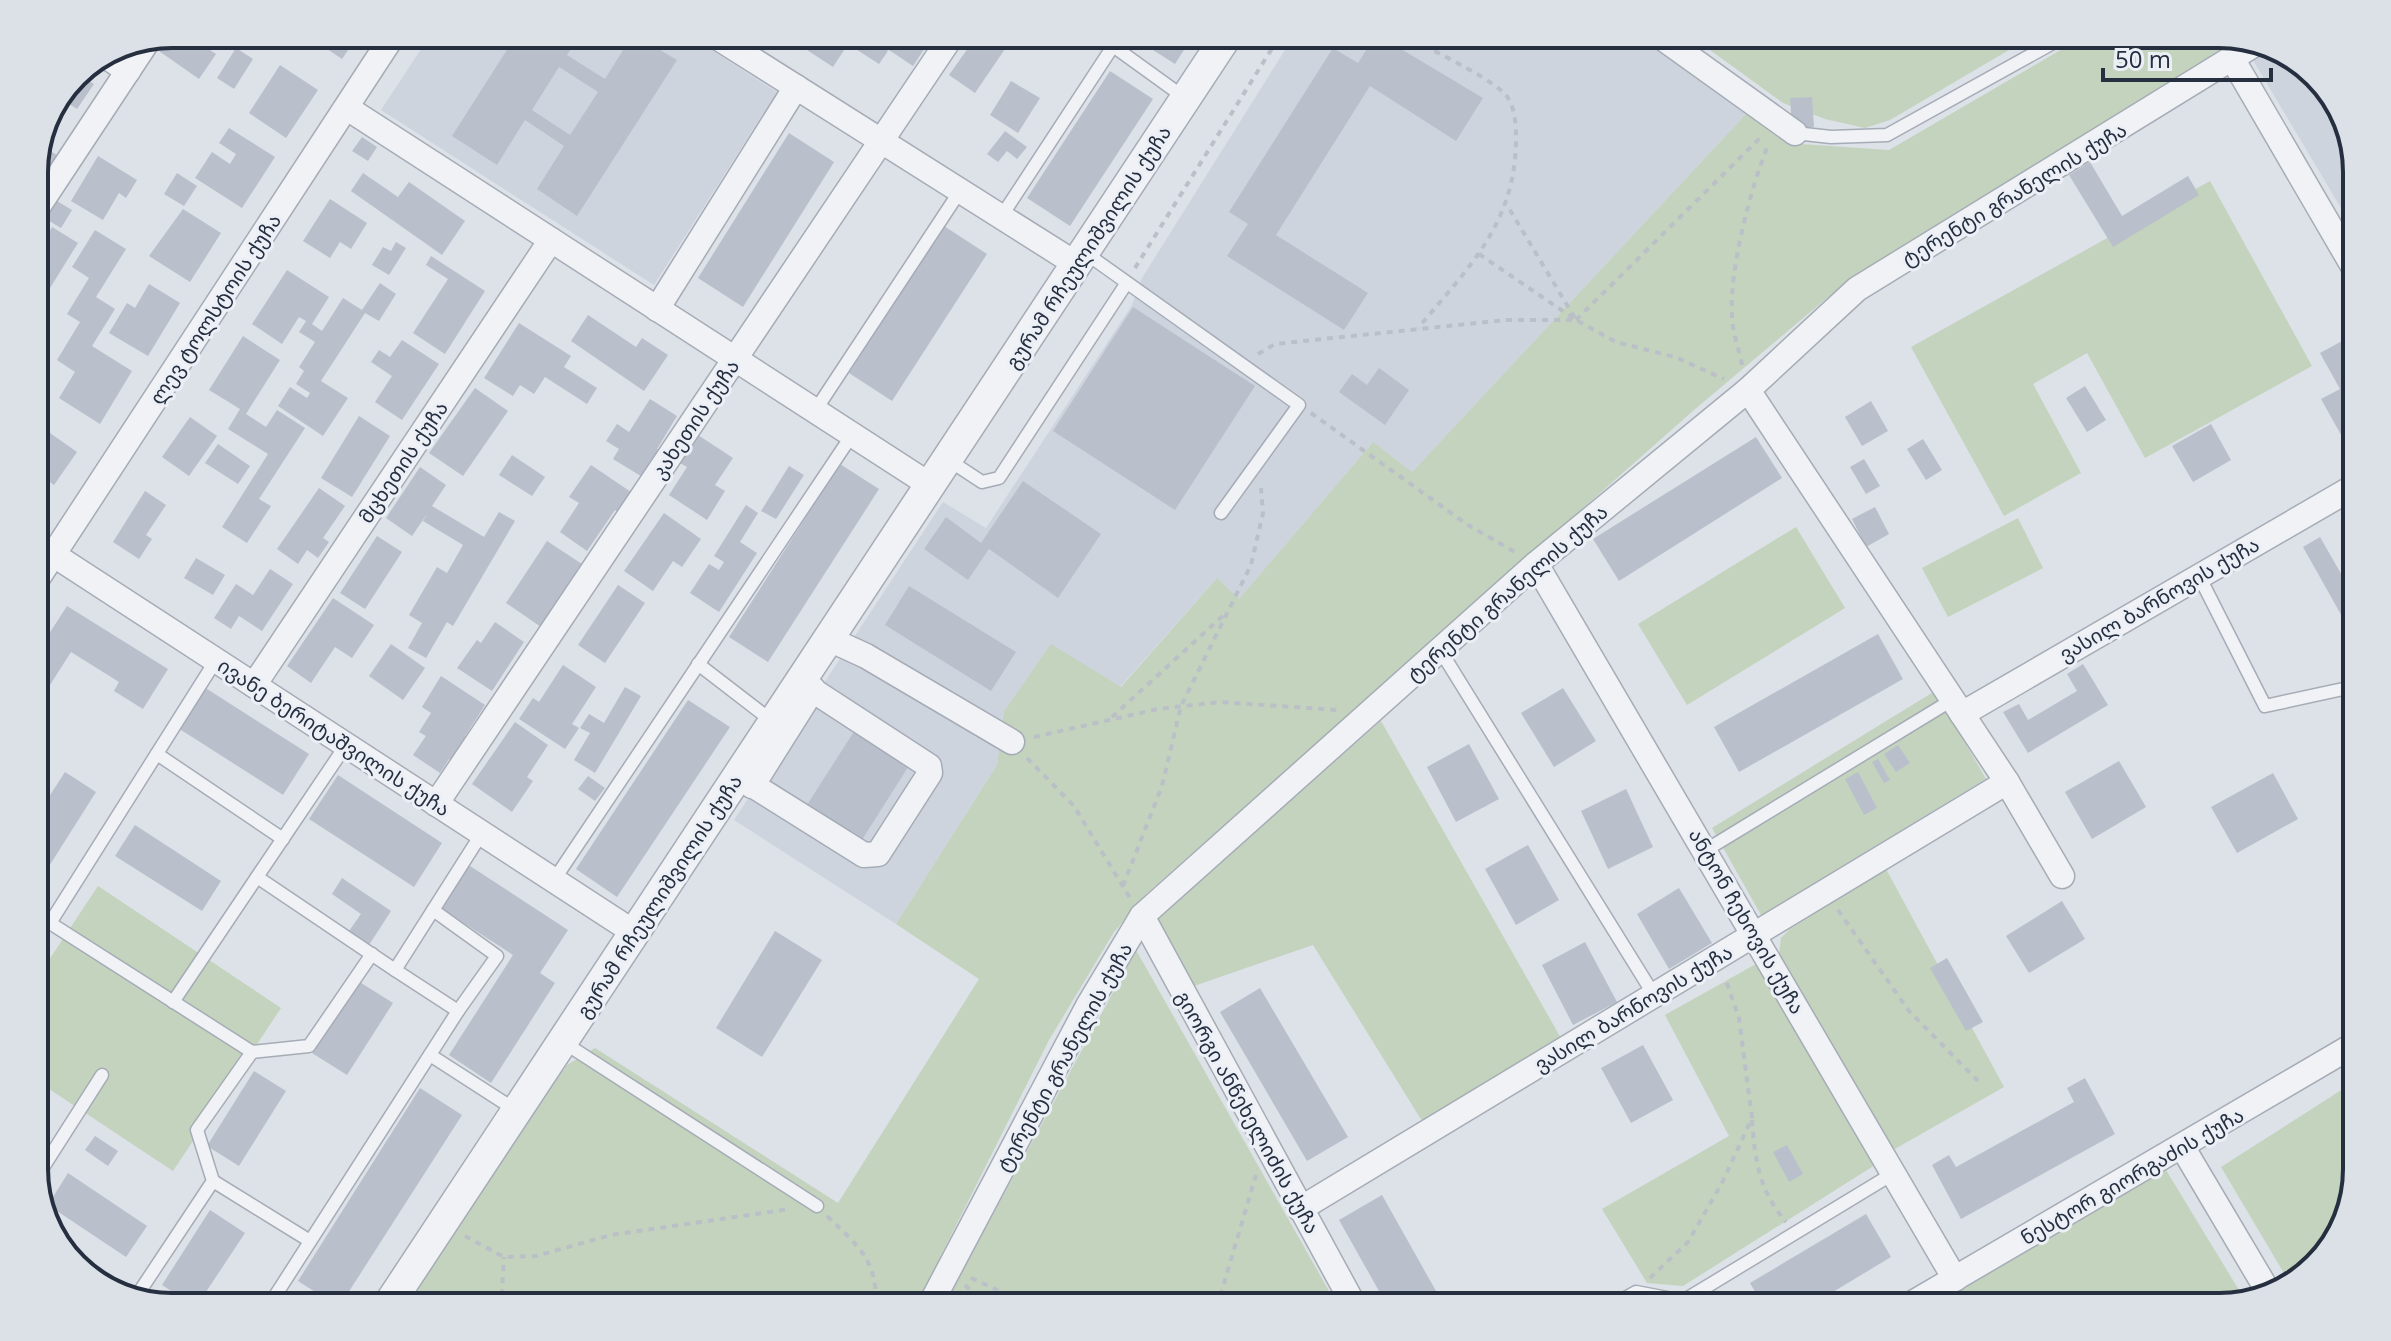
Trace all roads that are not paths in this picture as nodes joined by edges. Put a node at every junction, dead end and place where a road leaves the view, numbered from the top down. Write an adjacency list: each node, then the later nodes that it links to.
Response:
1 (385, 48): 16 (street, ლევ ტოლსტოის ქუჩა)
2 (734, 48): 14 (street)
3 (944, 48): 18 (street, კახეთის ქუჩა)
4 (1112, 48): 21 (lane)
5 (1116, 48): 15 (lane)
6 (1219, 48): 15 (street, გურამ რჩეულიშვილის ქუჩა)
7 (1677, 48): 17 (street)
8 (2044, 48): 17 (lane)
9 (2245, 51): 11 (street, ტერენტი გრანელის ქუჩა)
10 (140, 52): 13 (street)
11 (2233, 60): 23 (street); 28 (street, ტერენტი გრანელის ქუჩა)
12 (115, 62): 13 (street)
13 (128, 71): 20 (street)
14 (796, 87): 18 (street); 26 (street)
15 (1185, 99): 24 (street, გურამ რჩეულიშვილის ქუჩა)
16 (347, 108): 22 (street); 35 (street, ლევ ტოლსტოის ქუჩა)
17 (1787, 127)
18 (882, 140): 19 (street); 27 (street, კახეთის ქუჩა)
19 (960, 191): 21 (street); 29 (lane)
20 (48, 192)
21 (1001, 217): 24 (street)
22 (551, 240): 26 (street); 43 (street, მცხეთის ქუჩა)
23 (2343, 249)
24 (1080, 258): 25 (lane); 31 (street, გურამ რჩეულიშვილის ქუჩა)
25 (1126, 284): 31 (lane); 34 (lane)
26 (657, 309): 27 (street)
27 (736, 358): 29 (street); 53 (street, კახეთის ქუჩა)
28 (1748, 390): 37 (street, ტერენტი გრანელის ქუჩა); 46 (street)
29 (815, 411): 30 (street)
30 (852, 435): 32 (street); 42 (lane)
31 (947, 459): 32 (street, გურამ რჩეულიშვილის ქუჩა)
32 (930, 485): 39 (street, გურამ რჩეულიშვილის ქუჩა)
33 (2343, 493): 38 (street, ვასილ ბარნოვის ქუჩა)
34 (1221, 513)
35 (48, 542)
36 (48, 551): 41 (street, ივანე ბერიტაშვილის ქუჩა)
37 (1536, 564): 40 (street, ტერენტი გრანელის ქუჩა); 56 (street, ანტონ ჩეხოვის ქუჩა)
38 (2199, 576): 45 (lane); 46 (street, ვასილ ბარნოვის ქუჩა)
39 (829, 639): 44 (street, გურამ რჩეულიშვილის ქუჩა); 48 (street)
40 (1440, 650): 61 (street, ტერენტი გრანელის ქუჩა); 67 (lane)
41 (216, 660): 43 (street, ივანე ბერიტაშვილის ქუჩა); 50 (lane)
42 (698, 664): 47 (lane); 59 (lane)
43 (254, 685): 49 (street, ივანე ბერიტაშვილის ქუჩა)
44 (807, 686): 47 (street, გურამ რჩეულიშვილის ქუჩა); 51 (street); 51 (street)
45 (2343, 689)
46 (1957, 707): 52 (street); 56 (lane, ვასილ ბარნოვის ქუჩა)
47 (774, 722): 51 (street, გურამ რჩეულიშვილის ქუჩა)
48 (1012, 742)
49 (346, 745): 53 (street, ივანე ბერიტაშვილის ქუჩა); 55 (lane)
50 (157, 754): 55 (lane); 62 (lane)
51 (745, 781): 63 (street, გურამ რჩეულიშვილის ქუჩა)
52 (2007, 782): 57 (street); 64 (street, ვასილ ბარნოვის ქუჩა)
53 (436, 804): 54 (street, ივანე ბერიტაშვილის ქუჩა)
54 (482, 833): 59 (street, ივანე ბერიტაშვილის ქუჩა); 60 (lane)
55 (283, 839): 58 (lane)
56 (1706, 850): 64 (street, ანტონ ჩეხოვის ქუჩა)
57 (2062, 876)
58 (257, 877): 65 (lane); 68 (lane)
59 (554, 880): 63 (street, ივანე ბერიტაშვილის ქუჩა)
60 (433, 910): 66 (lane); 69 (lane)
61 (1142, 916): 81 (street, გიორგი ანწეხელიძის ქუჩა); 88 (street, ტერენტი გრანელის ქუჩა)
62 (50, 923): 68 (lane)
63 (635, 933): 70 (street, გურამ რჩეულიშვილის ქუჩა)
64 (1756, 934): 67 (street, ვასილ ბარნოვის ქუჩა); 78 (street, ანტონ ჩეხოვის ქუჩა)
65 (372, 954): 66 (lane); 72 (lane)
66 (395, 970): 69 (lane)
67 (1654, 995): 81 (street, ვასილ ბარნოვის ქუჩა)
68 (173, 1002): 72 (lane)
69 (458, 1011): 73 (lane)
70 (563, 1042): 75 (street, გურამ რჩეულიშვილის ქუჩა); 80 (lane)
71 (2343, 1051): 76 (street, ნესტორ გიორგაძის ქუჩა)
72 (252, 1052): 79 (lane)
73 (430, 1055): 75 (lane); 82 (lane)
74 (102, 1075): 77 (lane)
75 (517, 1111): 87 (street, გურამ რჩეულიშვილის ქუჩა)
76 (2183, 1148): 83 (street, ნესტორ გიორგაძის ქუჩა); 84 (street)
77 (48, 1160)
78 (1894, 1173): 83 (street, ანტონ ჩეხოვის ქუჩა); 90 (lane)
79 (213, 1181): 82 (lane); 85 (lane)
80 (817, 1206)
81 (1300, 1209): 89 (street, გიორგი ანწეხელიძის ქუჩა)
82 (310, 1241): 86 (lane)
83 (1955, 1279): 91 (street, ნესტორ გიორგაძის ქუჩა)
84 (2264, 1285)
85 (141, 1289)
86 (277, 1293)
87 (396, 1293)
88 (937, 1293)
89 (1347, 1293)
90 (1702, 1293)
91 (1930, 1293)

